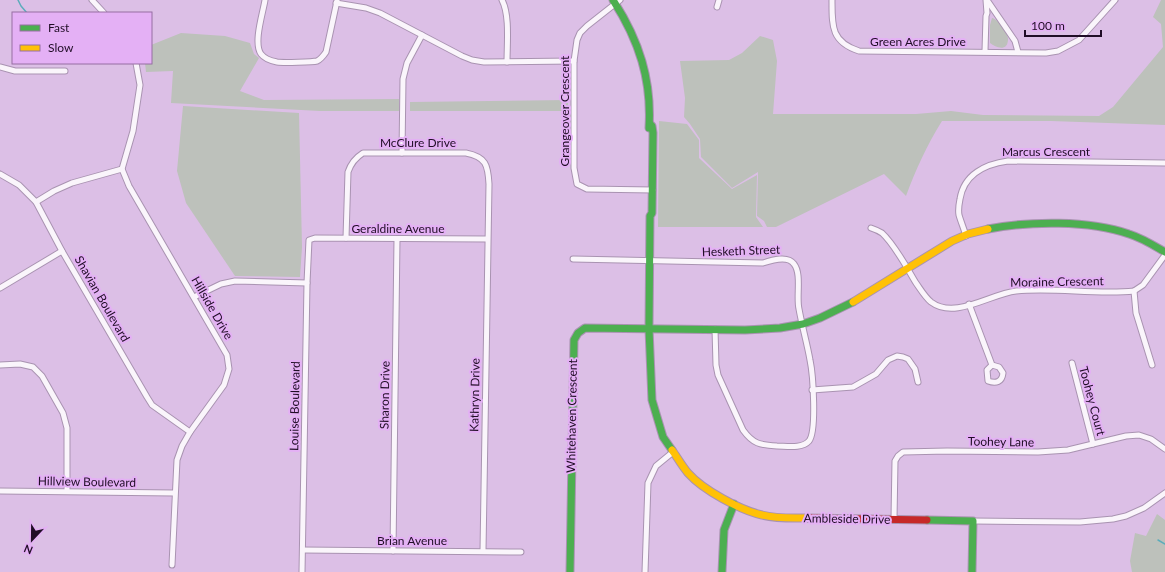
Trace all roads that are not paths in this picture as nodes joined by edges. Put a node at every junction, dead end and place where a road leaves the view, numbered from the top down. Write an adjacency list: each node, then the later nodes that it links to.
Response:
1 (92, 0): 11 (street)
2 (265, 0): 8 (street)
3 (502, 0): 15 (street)
4 (719, 0): 10 (street)
5 (832, 0): 13 (street, Green Acres Drive)
6 (987, 0): 13 (street); 14 (street)
7 (1115, 0): 14 (street, Green Acres Drive)
8 (337, 1): 12 (street)
9 (616, 1): 16 (street, Grangeover Crescent); 24 (street, Ambleside Drive)
10 (717, 7)
11 (103, 12)
12 (422, 35): 15 (street); 20 (street)
13 (985, 51): 14 (street, Green Acres Drive)
14 (1018, 52)
15 (507, 62): 16 (street)
16 (574, 62): 24 (street, Grangeover Crescent)
17 (136, 64): 22 (street)
18 (0, 67): 19 (street)
19 (65, 71)
20 (402, 153): 28 (street, McClure Drive); 30 (street, McClure Drive)
21 (1165, 163): 27 (street, Marcus Crescent)
22 (122, 169): 25 (street); 40 (street, Hillside Drive)
23 (0, 174): 25 (street, Shavian Boulevard)
24 (650, 190): 35 (street, Ambleside Drive)
25 (36, 202): 32 (street, Shavian Boulevard)
26 (871, 228): 36 (street, Moraine Crescent)
27 (966, 236): 33 (street); 36 (street)
28 (346, 238): 29 (street, Geraldine Avenue); 31 (street, Geraldine Avenue)
29 (397, 239): 30 (street, Geraldine Avenue); 63 (street, Sharon Drive)
30 (487, 239): 64 (street, Kathryn Drive)
31 (309, 240): 37 (street, Louise Boulevard)
32 (62, 251): 38 (street); 51 (street, Shavian Boulevard)
33 (1165, 253): 39 (street)
34 (573, 259): 35 (street)
35 (650, 260): 42 (street, Hesketh Street); 43 (street, Ambleside Drive)
36 (906, 267): 41 (street, Moraine Crescent); 42 (street)
37 (307, 283): 40 (street); 62 (street, Louise Boulevard)
38 (0, 288)
39 (1134, 290): 41 (street, Moraine Crescent); 48 (street)
40 (194, 297): 51 (street, Hillside Drive)
41 (969, 304): 47 (street)
42 (802, 324): 44 (street); 50 (street)
43 (649, 329): 44 (street); 54 (street, Ambleside Drive); 68 (street, Whitehaven Crescent)
44 (715, 329): 50 (street)
45 (0, 364): 56 (street)
46 (1072, 364): 52 (street, Toohey Court)
47 (992, 365)
48 (1152, 365)
49 (918, 382): 50 (street)
50 (812, 390)
51 (190, 432): 57 (street, Hillside Drive)
52 (1093, 444): 53 (street, Toohey Lane); 60 (street, Toohey Lane)
53 (1165, 449)
54 (673, 452): 59 (street, Ambleside Drive); 69 (street)
55 (0, 491): 56 (street, Hillview Boulevard)
56 (67, 491): 57 (street, Hillview Boulevard)
57 (174, 493): 66 (street, Hillside Drive)
58 (1165, 494): 61 (street, Ambleside Drive)
59 (734, 504): 60 (street, Ambleside Drive); 70 (street)
60 (894, 519): 61 (street, Ambleside Drive)
61 (973, 521): 71 (street)
62 (303, 550): 63 (street, Brian Avenue); 67 (street, Louise Boulevard)
63 (393, 551): 64 (street, Brian Avenue)
64 (483, 551): 65 (street, Brian Avenue)
65 (520, 552)
66 (172, 565)
67 (302, 572)
68 (570, 572)
69 (645, 572)
70 (722, 572)
71 (972, 572)

